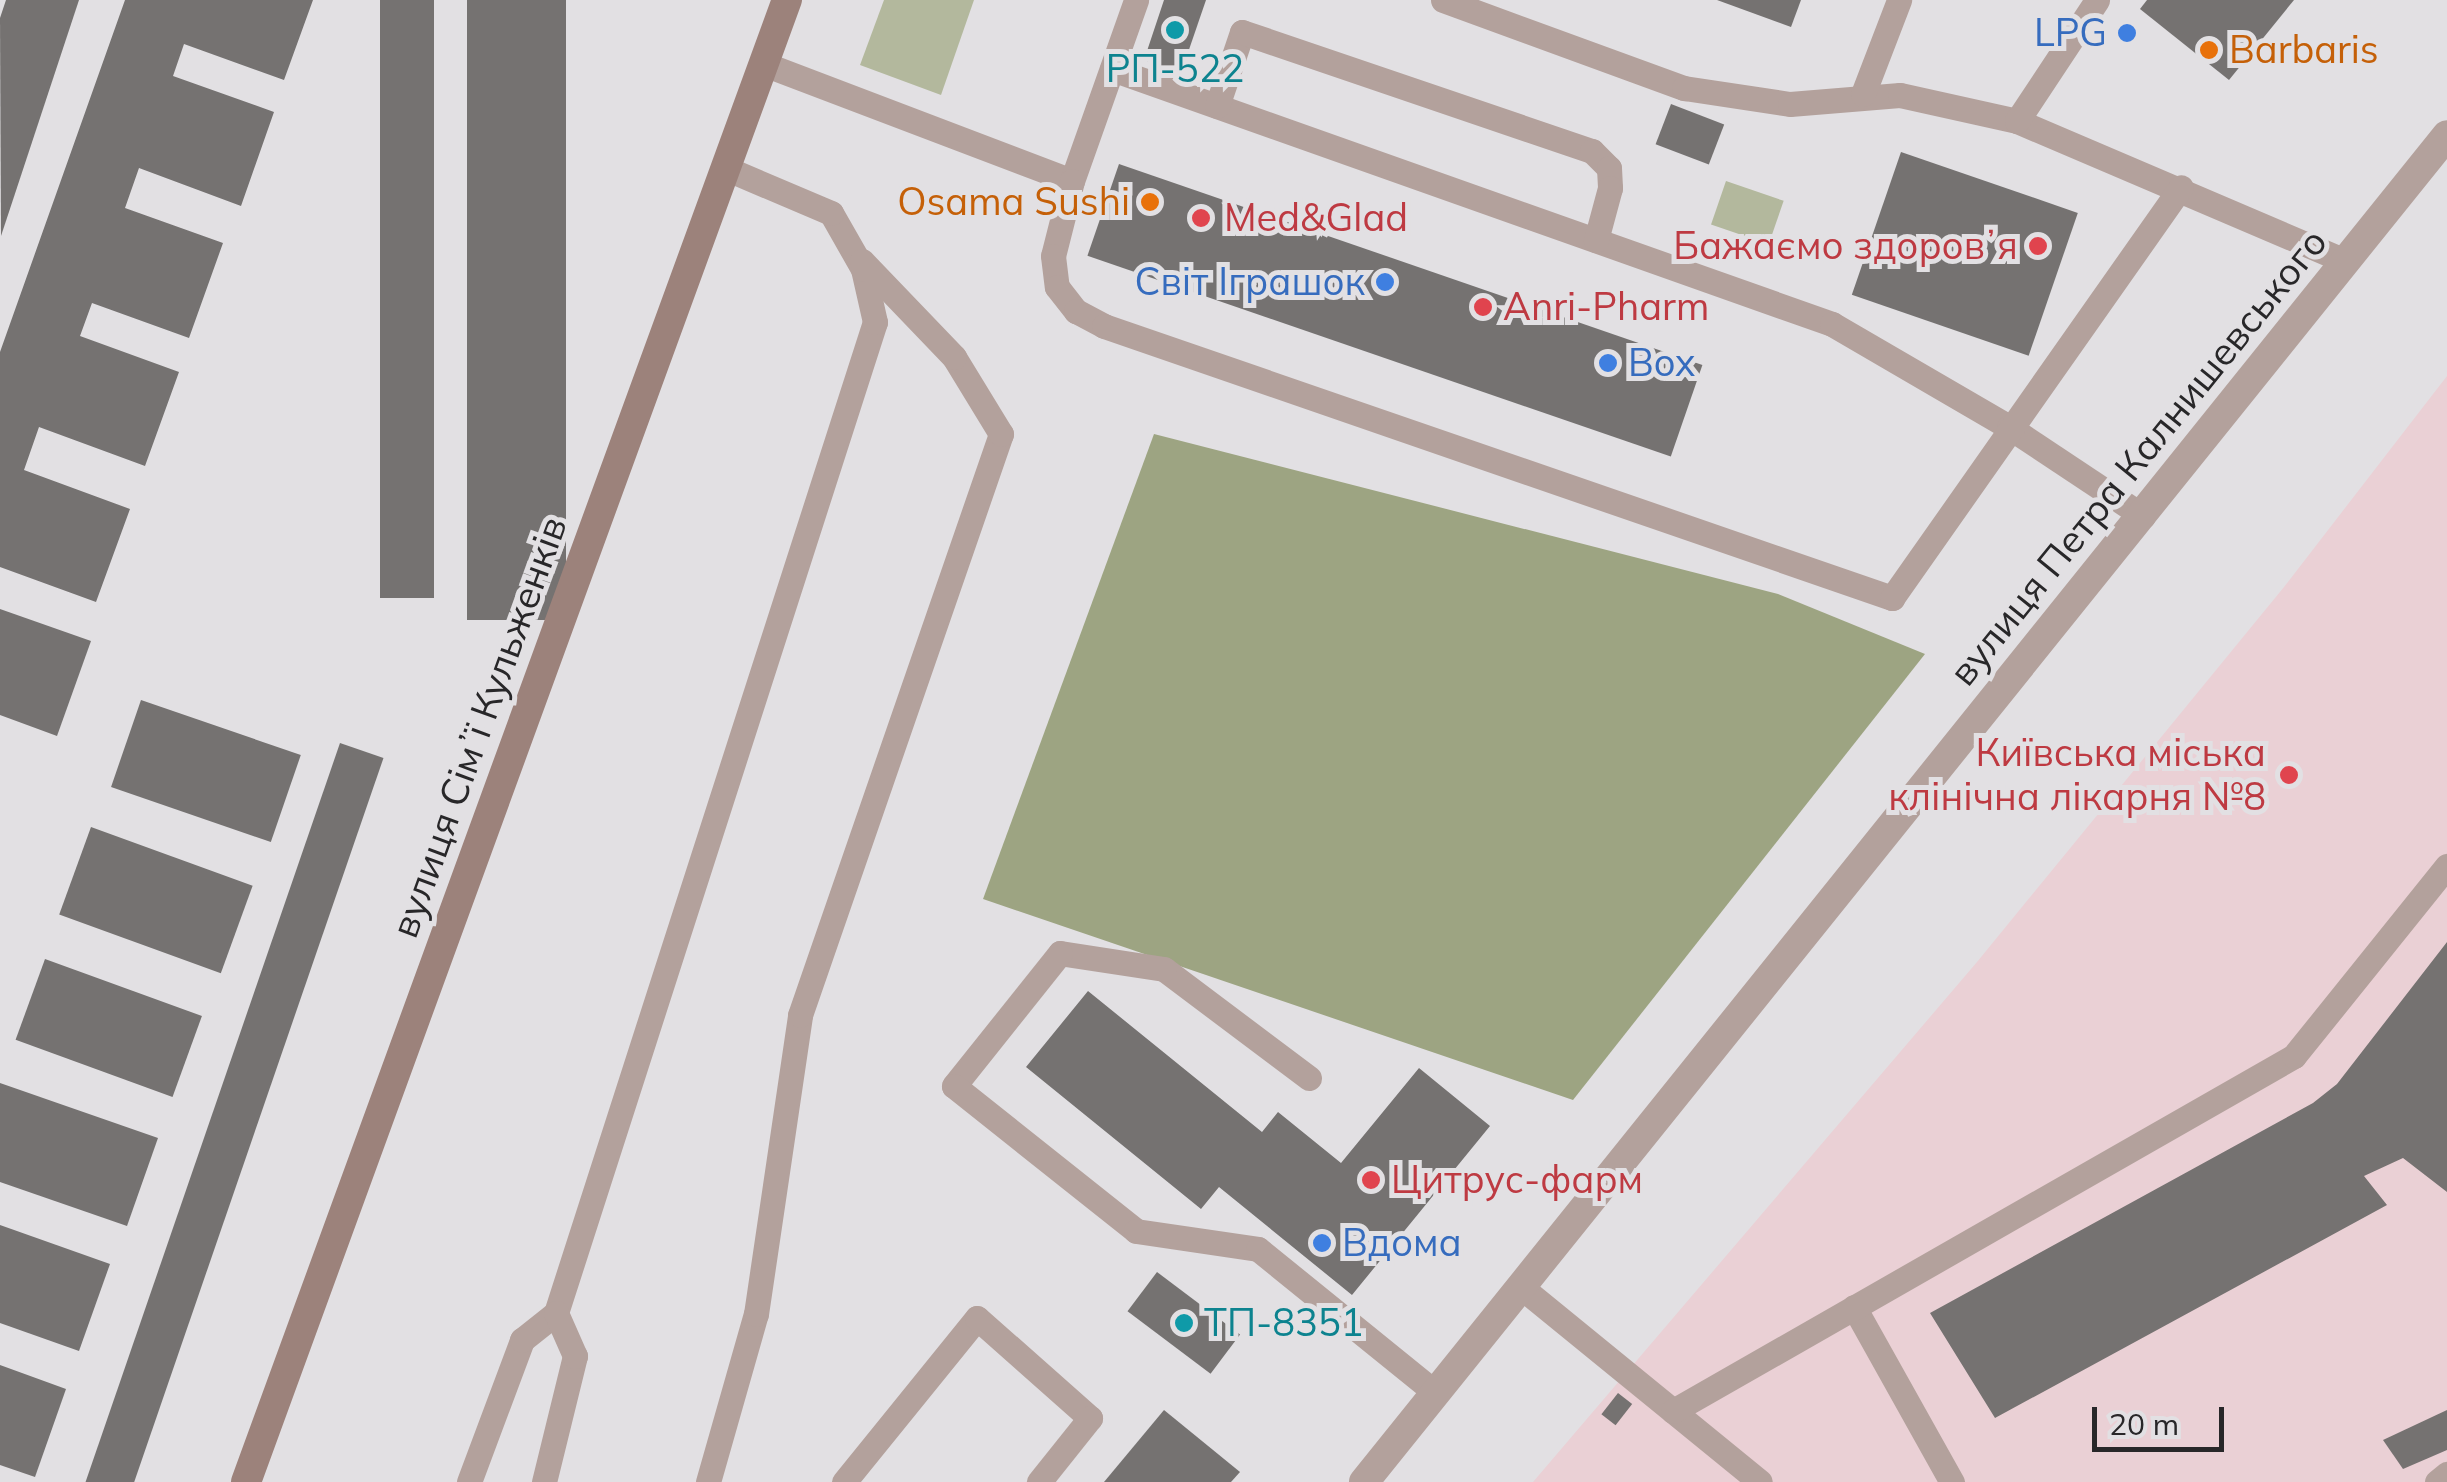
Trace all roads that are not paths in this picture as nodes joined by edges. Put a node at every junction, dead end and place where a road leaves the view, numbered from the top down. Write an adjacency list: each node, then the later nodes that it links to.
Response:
1 (787, 0): 7 (main road, вулиця Сімʼї Кульженків)
2 (1136, 0): 8 (lane)
3 (1442, 0): 6 (lane)
4 (1899, 0): 9 (lane)
5 (2097, 0): 11 (lane)
6 (1493, 8): 9 (lane)
7 (764, 64): 13 (main road, вулиця Сімʼї Кульженків); 14 (lane)
8 (1112, 69): 10 (lane); 14 (lane)
9 (1863, 94): 11 (lane)
10 (1217, 106): 16 (lane); 16 (lane)
11 (2017, 121): 15 (lane)
12 (2447, 135): 18 (street, вулиця Петра Калнишевського)
13 (725, 168): 17 (lane); 29 (main road, вулиця Сімʼї Кульженків)
14 (1072, 181): 19 (lane)
15 (2181, 186): 18 (lane); 19 (lane)
16 (1596, 240): 19 (lane)
17 (850, 248): 25 (lane); 32 (lane)
18 (2346, 261): 20 (street, вулиця Петра Калнишевського)
19 (2009, 427): 20 (lane)
20 (2143, 516): 23 (street, вулиця Петра Калнишевського)
21 (2447, 866): 24 (lane)
22 (1309, 1078): 26 (lane)
23 (1521, 1287): 26 (street, вулиця Петра Калнишевського); 27 (lane)
24 (1854, 1307): 27 (lane); 37 (lane)
25 (556, 1313): 30 (lane); 31 (lane)
26 (1436, 1393): 35 (street, вулиця Петра Калнишевського)
27 (1673, 1411): 36 (lane)
28 (2447, 1474): 38 (lane)
29 (246, 1482)
30 (469, 1482)
31 (544, 1482)
32 (708, 1482)
33 (844, 1482): 34 (lane)
34 (1038, 1482)
35 (1364, 1482)
36 (1760, 1482)
37 (1952, 1482)
38 (2437, 1482)

